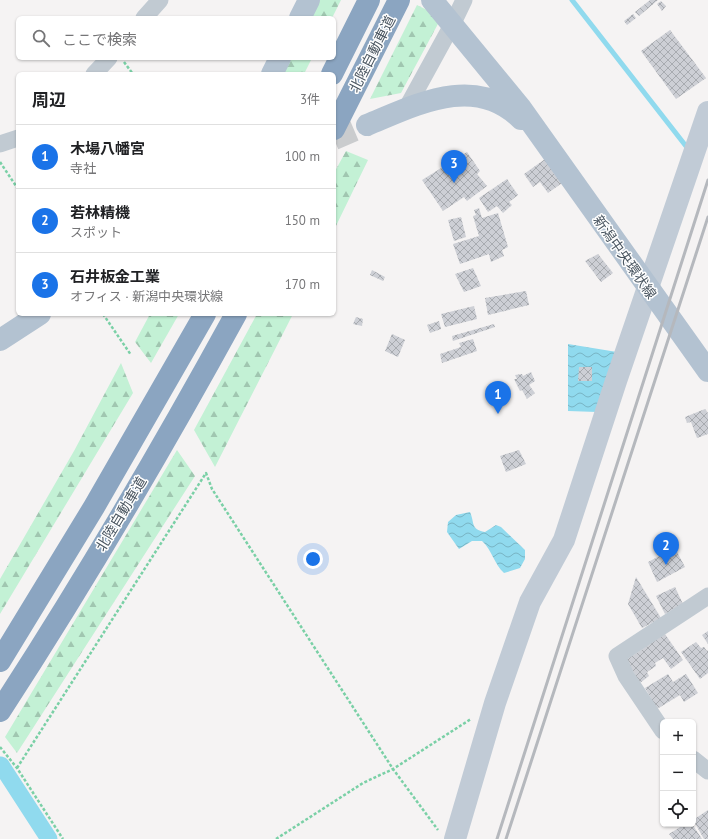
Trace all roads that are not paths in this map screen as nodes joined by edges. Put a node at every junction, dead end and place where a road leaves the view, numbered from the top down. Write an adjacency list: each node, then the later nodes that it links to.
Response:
1 (160, 0): 7 (street)
2 (309, 0): 8 (main road)
3 (369, 0): 14 (highway, 北陸自動車道)
4 (399, 0): 17 (highway, 北陸自動車道)
5 (432, 0): 9 (main road, 新潟中央環状線)
6 (464, 0): 9 (street)
7 (146, 16)
8 (301, 16)
9 (452, 25): 15 (street); 20 (main road, 新潟中央環状線)
10 (106, 60): 12 (street)
11 (279, 60): 13 (main road)
12 (96, 72)
13 (273, 72)
14 (333, 72)
15 (406, 109): 18 (main road, 新潟中央環状線); 20 (main road, 新潟中央環状線)
16 (708, 112): 22 (street)
17 (336, 125)
18 (366, 125)
19 (16, 139): 21 (street)
20 (544, 141): 22 (main road, 新潟中央環状線)
21 (0, 144)
22 (648, 290): 27 (main road, 新潟中央環状線); 34 (street)
23 (37, 316): 26 (main road)
24 (204, 316): 29 (highway, 北陸自動車道)
25 (235, 316): 30 (highway, 北陸自動車道)
26 (0, 340)
27 (708, 371)
28 (708, 596): 31 (street)
29 (0, 661)
30 (0, 711)
31 (660, 727)
32 (696, 761): 33 (street)
33 (708, 771)
34 (447, 836)

